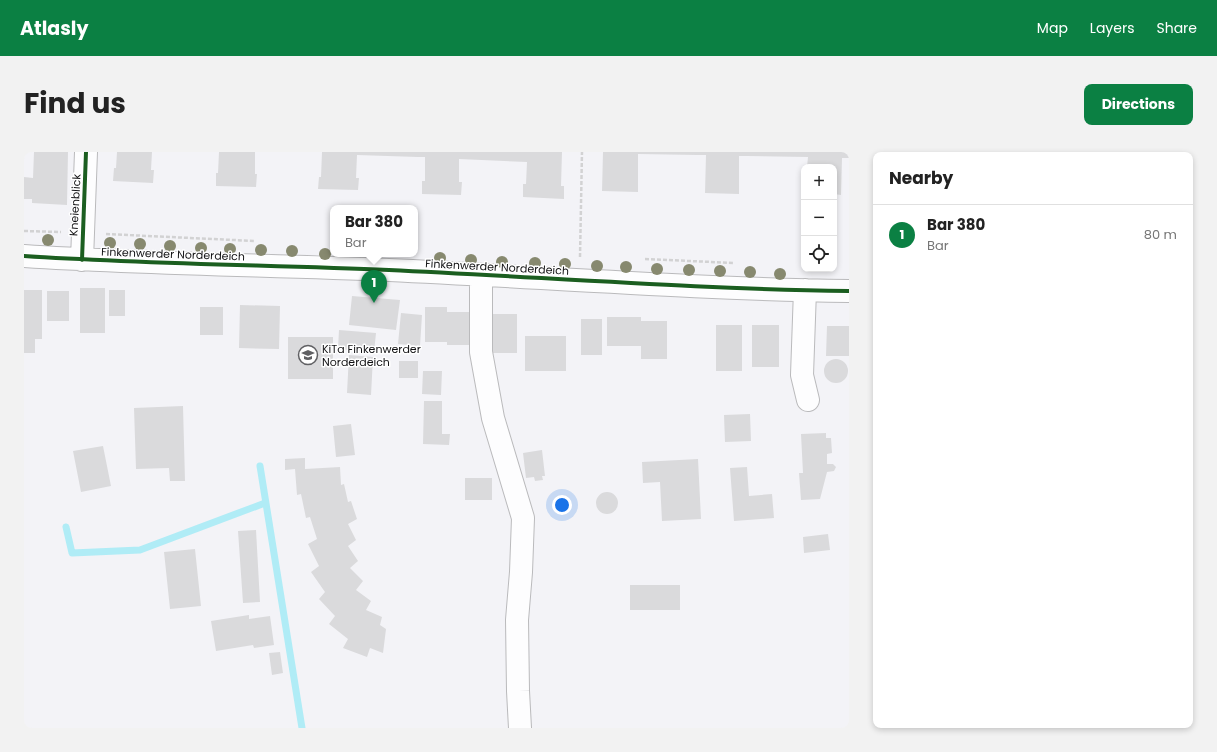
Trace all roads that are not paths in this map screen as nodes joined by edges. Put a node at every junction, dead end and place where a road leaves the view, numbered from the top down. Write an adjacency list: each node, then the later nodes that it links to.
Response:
1 (86, 152): 3 (street, Kneienblick)
2 (24, 256): 3 (street, Finkenwerder Norderdeich)
3 (82, 260): 4 (street, Finkenwerder Norderdeich)
4 (481, 275): 5 (street, Finkenwerder Norderdeich); 8 (street)
5 (805, 290): 6 (street, Finkenwerder Norderdeich); 7 (street)
6 (849, 291)
7 (808, 400)
8 (520, 728)

